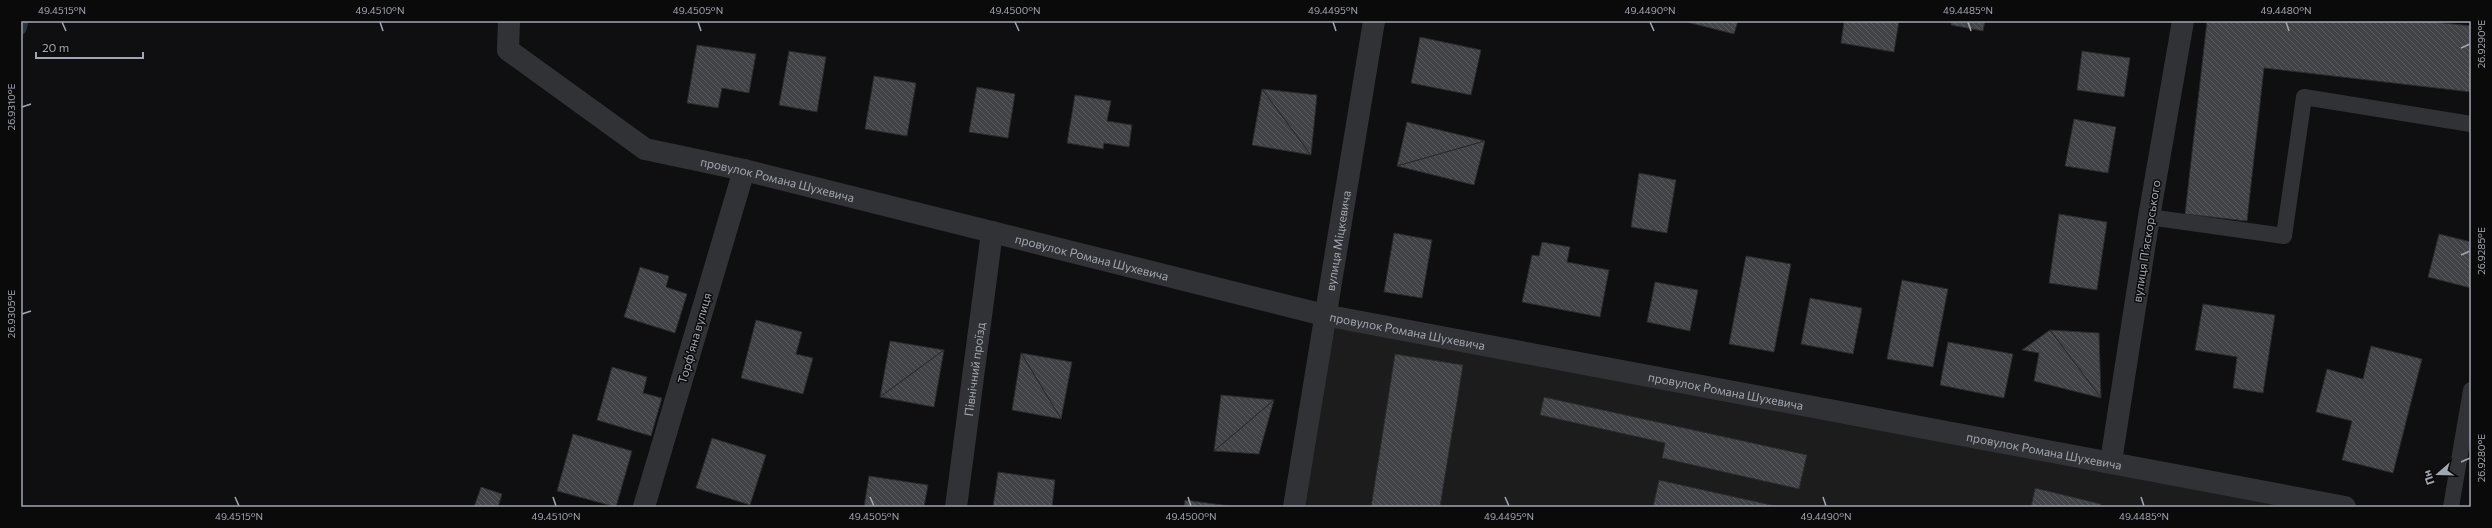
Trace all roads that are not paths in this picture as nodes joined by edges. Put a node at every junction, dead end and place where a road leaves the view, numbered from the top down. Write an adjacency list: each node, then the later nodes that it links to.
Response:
1 (509, 21): 5 (street, провулок Романа Шухевича)
2 (1374, 21): 8 (street, вулиця Міцкевича)
3 (2183, 21): 6 (street, вулиця Пʼяскорського)
4 (2471, 124): 6 (lane)
5 (744, 170): 7 (street, провулок Романа Шухевича); 11 (street, Торфʼяна вулиця)
6 (2149, 217): 10 (street, вулиця Пʼяскорського)
7 (992, 232): 8 (street, провулок Романа Шухевича); 12 (street, Північний проїзд)
8 (1324, 315): 10 (street, провулок Романа Шухевича); 13 (street, вулиця Міцкевича)
9 (2471, 390): 15 (lane)
10 (2111, 461): 14 (street, провулок Романа Шухевича)
11 (644, 507)
12 (956, 507)
13 (1294, 507)
14 (2345, 507)
15 (2451, 507)

